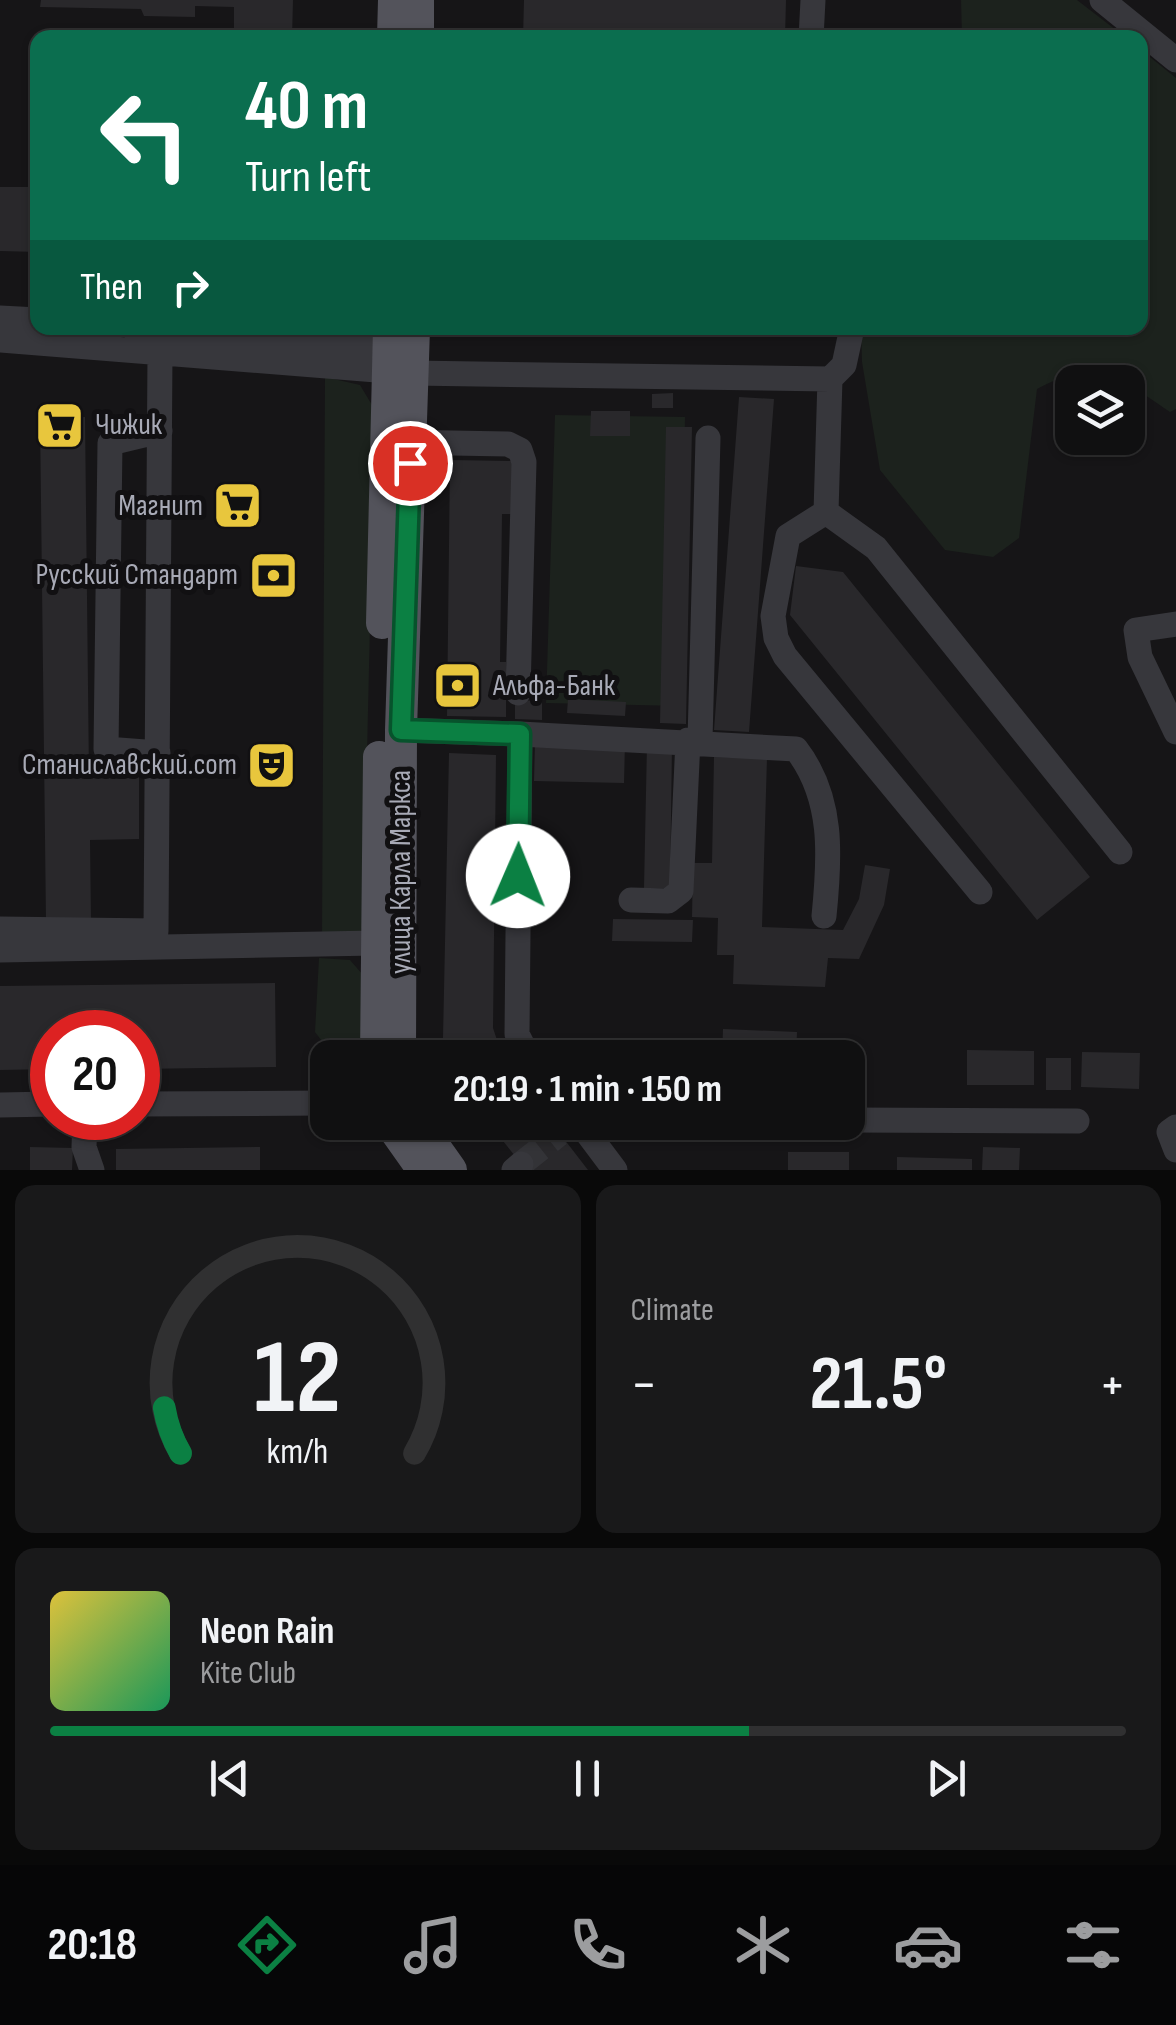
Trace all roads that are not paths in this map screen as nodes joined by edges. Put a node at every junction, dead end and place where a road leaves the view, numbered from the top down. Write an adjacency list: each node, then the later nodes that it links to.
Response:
1 (394, 0): 5 (main road)
2 (418, 0): 6 (main road)
3 (813, 0): 7 (street)
4 (1102, 0): 8 (street)
5 (393, 30)
6 (418, 30)
7 (812, 30)
8 (1139, 30)
9 (1148, 37): 10 (street)
10 (1176, 60)
11 (0, 318): 12 (street)
12 (30, 320)
13 (218, 335): 16 (street)
14 (850, 335): 18 (street)
15 (0, 340): 17 (street)
16 (399, 350): 17 (street); 18 (street); 21 (main road, улица Карла Маркса)
17 (160, 353): 19 (street)
18 (830, 379): 22 (street)
19 (160, 431): 29 (street); 29 (street)
20 (708, 438): 28 (street)
21 (399, 442): 24 (street); 25 (main road, улица Карла Маркса); 35 (main road, улица Карла Маркса)
22 (826, 512): 30 (street); 31 (street)
23 (1176, 624): 26 (street)
24 (518, 693)
25 (401, 730): 27 (street); 38 (main road, улица Карла Маркса)
26 (1176, 732)
27 (520, 734): 28 (street); 39 (street)
28 (694, 740): 32 (street); 33 (street)
29 (158, 752): 34 (street)
30 (1120, 852)
31 (980, 892)
32 (631, 900)
33 (824, 916)
34 (0, 929)
35 (376, 943): 36 (street); 37 (main road, улица Карла Маркса)
36 (0, 950)
37 (376, 1040)
38 (400, 1040)
39 (520, 1040)
40 (0, 1104): 41 (street)
41 (30, 1104)
42 (160, 1104): 43 (street)
43 (310, 1104)
44 (865, 1120): 45 (street)
45 (1077, 1121)
46 (1176, 1127): 51 (street)
47 (84, 1140): 52 (street)
48 (402, 1140): 53 (main road)
49 (430, 1140): 54 (main road)
50 (585, 1140): 55 (street)
51 (1176, 1150)
52 (92, 1170)
53 (423, 1170)
54 (450, 1170)
55 (615, 1170)

